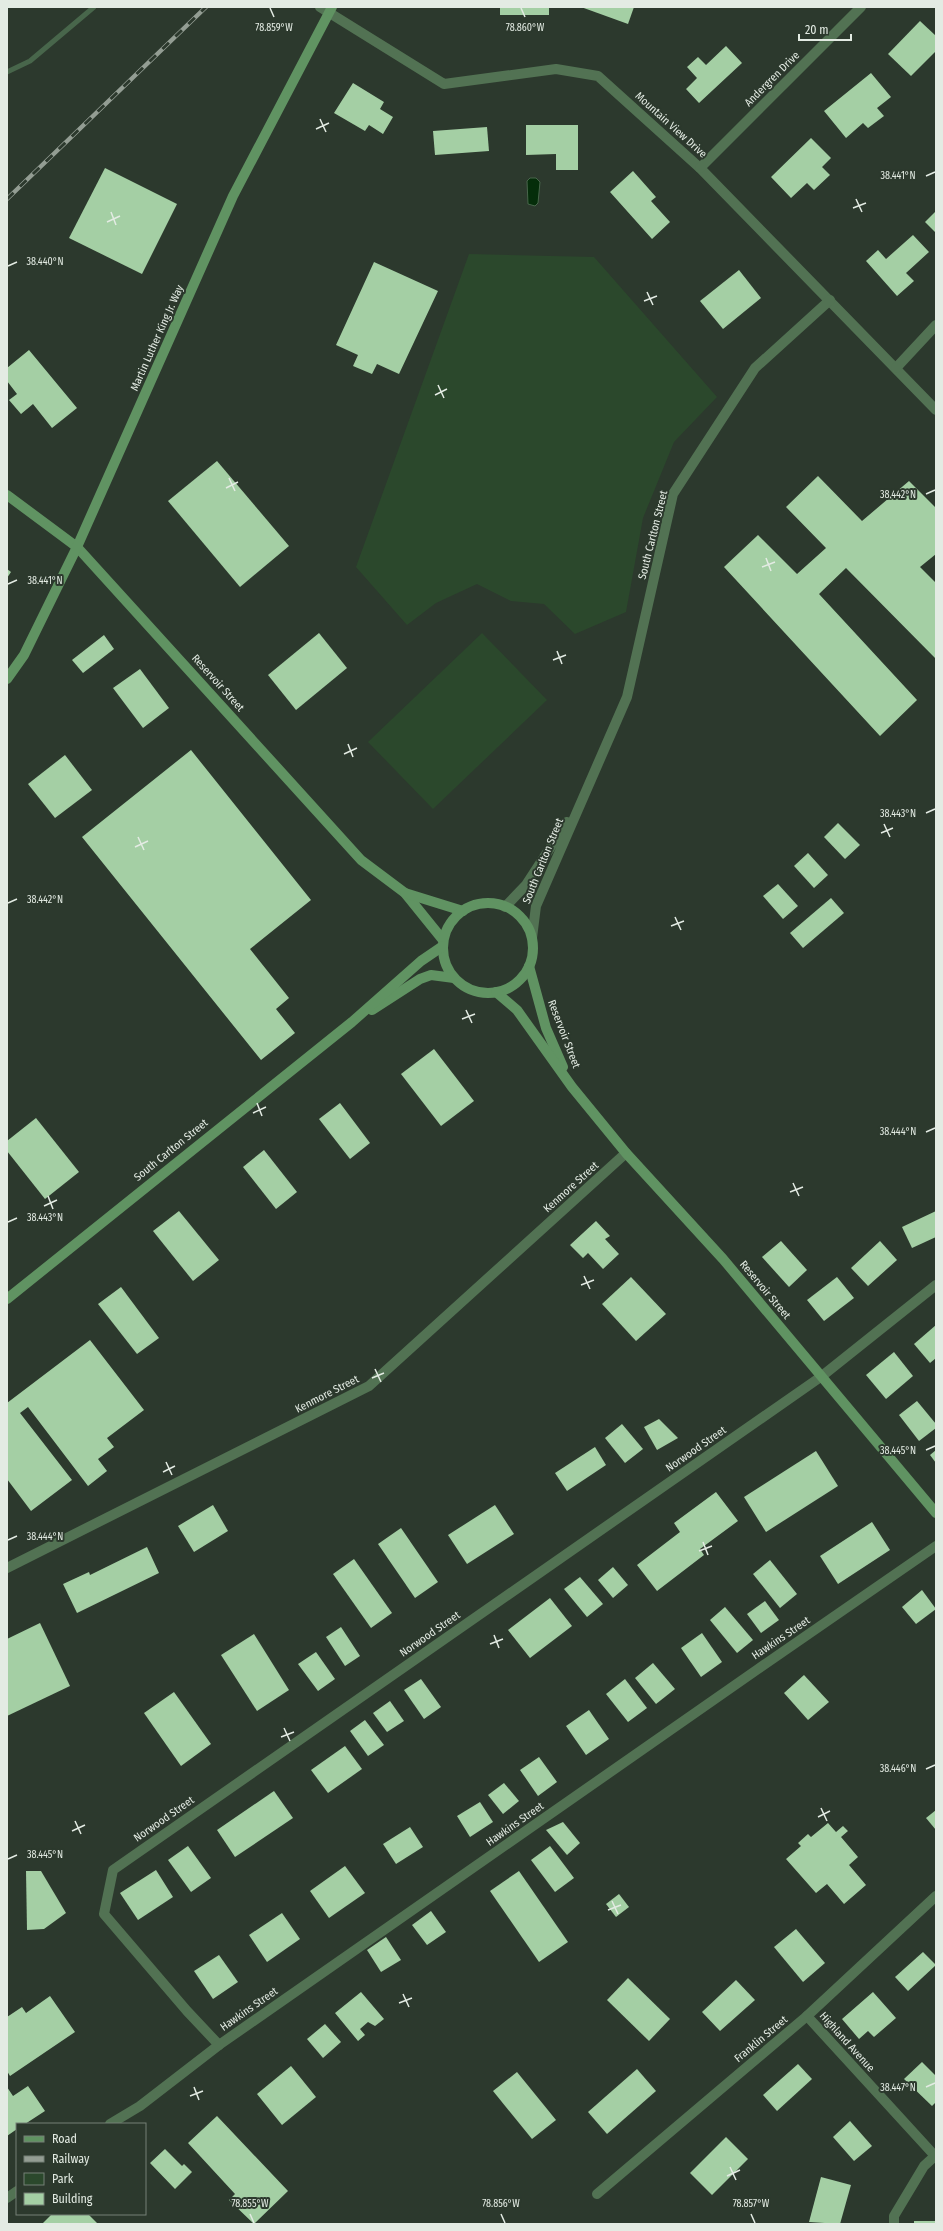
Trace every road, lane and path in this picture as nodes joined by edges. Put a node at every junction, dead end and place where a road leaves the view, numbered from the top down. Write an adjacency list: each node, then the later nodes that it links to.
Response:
1 (861, 7): 3 (street, Andergren Drive)
2 (327, 9): 3 (street, Mountain View Drive); 9 (main road, Martin Luther King Jr. Way)
3 (700, 168): 4 (street, Mountain View Drive)
4 (830, 300): 6 (street, Mountain View Drive); 11 (street, South Carlton Street)
5 (936, 325): 6 (street)
6 (896, 368): 7 (street, Mountain View Drive)
7 (936, 410)
8 (7, 495): 9 (main road, Reservoir Street)
9 (78, 547): 10 (main road, Martin Luther King Jr. Way); 12 (main road, Reservoir Street)
10 (7, 679)
11 (584, 796): 13 (street, South Carlton Street); 15 (street, South Carlton Street)
12 (405, 893): 14 (main road, Reservoir Street); 16 (main road, Reservoir Street)
13 (505, 907): 14 (main road); 15 (main road)
14 (463, 911): 16 (main road)
15 (532, 938): 17 (main road)
16 (443, 944): 18 (main road); 20 (main road, South Carlton Street)
17 (529, 966): 19 (main road); 21 (main road, Reservoir Street)
18 (454, 978): 19 (main road); 20 (main road, South Carlton Street)
19 (496, 992): 21 (main road, Reservoir Street)
20 (352, 1022): 24 (main road, South Carlton Street)
21 (572, 1087): 22 (main road, Reservoir Street)
22 (626, 1153): 25 (main road, Reservoir Street); 28 (street, Kenmore Street)
23 (936, 1285): 25 (street, Norwood Street)
24 (7, 1299)
25 (822, 1376): 26 (main road, Reservoir Street); 31 (street, Norwood Street)
26 (936, 1513)
27 (936, 1546): 31 (street, Hawkins Street)
28 (7, 1568)
29 (936, 1896): 30 (street, Franklin Street)
30 (807, 2016): 33 (street, Highland Avenue); 35 (street, Franklin Street)
31 (219, 2045): 32 (street, Hawkins Street)
32 (112, 2123)
33 (935, 2156): 37 (street)
34 (16, 2192): 36 (street)
35 (597, 2194)
36 (7, 2198)
37 (894, 2224)

